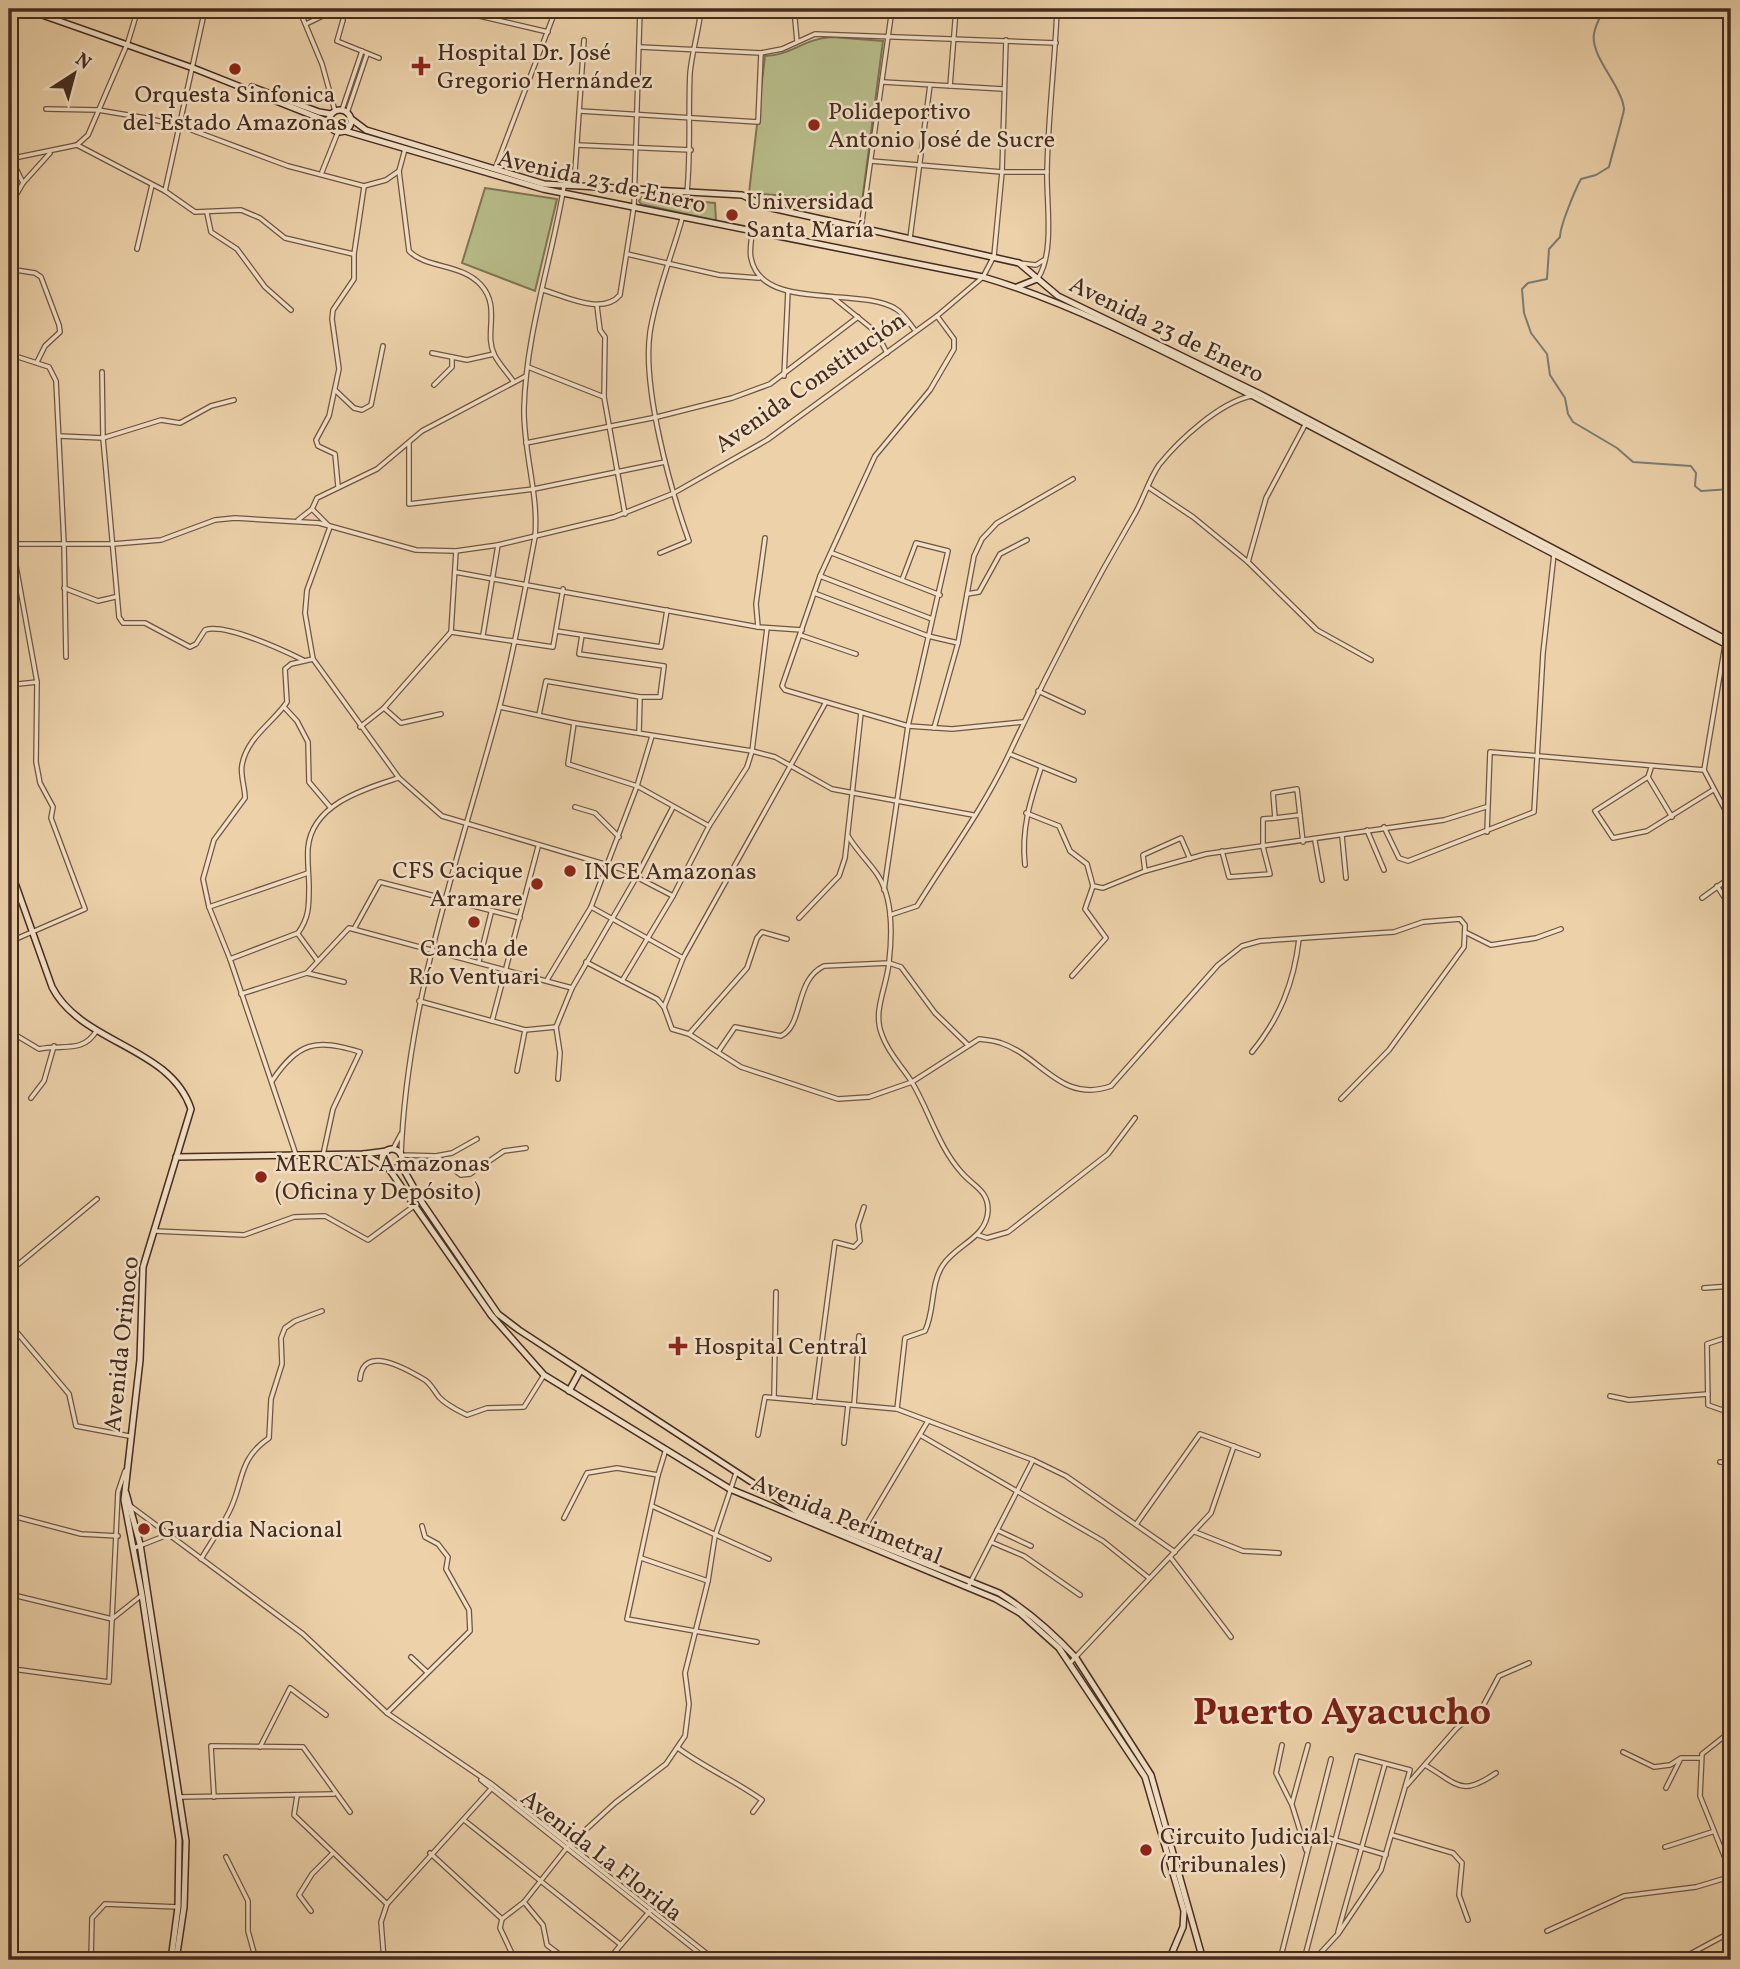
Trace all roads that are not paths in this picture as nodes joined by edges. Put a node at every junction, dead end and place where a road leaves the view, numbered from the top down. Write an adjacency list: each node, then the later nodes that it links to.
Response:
1 (25, 9): 25 (main road, Avenida 23 de Enero)
2 (38, 9): 25 (main road, Avenida 23 de Enero)
3 (138, 9): 25 (street)
4 (205, 9): 31 (street)
5 (299, 9): 17 (street)
6 (337, 9): 17 (street)
7 (409, 9): 15 (street)
8 (556, 9): 18 (street)
9 (640, 9): 26 (street)
10 (701, 9): 27 (street)
11 (794, 9): 23 (street)
12 (892, 9): 19 (street)
13 (956, 9): 20 (street)
14 (1058, 9): 24 (street)
15 (470, 11): 18 (street)
16 (343, 20): 28 (street)
17 (306, 24): 39 (street)
18 (548, 32): 56 (street)
19 (888, 38): 20 (street); 23 (street); 32 (street)
20 (954, 38): 22 (street); 34 (street)
21 (584, 40): 38 (street)
22 (1006, 40): 24 (street); 35 (street)
23 (797, 41): 29 (street)
24 (1056, 43): 58 (street)
25 (127, 44): 31 (main road, Avenida 23 de Enero); 37 (street)
26 (640, 47): 27 (street); 40 (street)
27 (695, 50): 29 (street); 41 (street)
28 (365, 52): 30 (street); 39 (street)
29 (761, 53): 41 (street)
30 (379, 58)
31 (193, 67): 39 (main road, Avenida 23 de Enero); 42 (main road, Avenida 23 de Enero); 43 (street)
32 (883, 82): 33 (street); 52 (street)
33 (930, 85): 34 (street); 53 (street)
34 (950, 86): 35 (street)
35 (1004, 89): 57 (street)
36 (46, 109): 37 (street)
37 (98, 110): 43 (street); 45 (street)
38 (580, 111): 40 (street); 46 (street)
39 (341, 113): 42 (main road); 44 (main road); 56 (main road, Avenida 23 de Enero)
40 (636, 114): 41 (street); 48 (street)
41 (688, 119): 49 (street)
42 (329, 121): 44 (main road, Avenida 23 de Enero)
43 (181, 126): 55 (street); 65 (street)
44 (341, 131): 47 (main road, Avenida 23 de Enero); 55 (street)
45 (77, 145): 50 (street); 60 (street)
46 (576, 145): 48 (street); 62 (street)
47 (405, 146): 54 (street); 56 (main road, Avenida 23 de Enero)
48 (635, 148): 49 (street); 64 (street)
49 (691, 150): 66 (street)
50 (51, 152): 51 (street); 59 (street)
51 (10, 160): 59 (street)
52 (871, 161): 53 (street); 71 (street)
53 (921, 166): 57 (street); 73 (street)
54 (399, 171): 61 (street); 100 (street)
55 (322, 172): 61 (street)
56 (494, 172): 63 (main road, Avenida 23 de Enero)
57 (1002, 172): 58 (street); 77 (street)
58 (1047, 172): 78 (street)
59 (23, 183): 68 (street)
60 (152, 185): 65 (street); 74 (street)
61 (365, 186): 75 (street)
62 (574, 186): 63 (main road, Avenida 23 de Enero); 64 (main road, Avenida 23 de Enero)
63 (563, 189): 67 (main road, Avenida 23 de Enero); 88 (street)
64 (632, 189): 66 (main road, Avenida 23 de Enero); 67 (street)
65 (165, 191): 69 (street)
66 (687, 192): 71 (main road, Avenida 23 de Enero)
67 (634, 206): 70 (main road, Avenida 23 de Enero); 76 (street)
68 (9, 207)
69 (207, 213): 75 (street); 92 (street)
70 (682, 219): 72 (main road, Avenida 23 de Enero); 80 (street)
71 (861, 228): 73 (main road, Avenida 23 de Enero)
72 (752, 231): 83 (main road, Avenida 23 de Enero); 84 (street)
73 (909, 238): 77 (main road, Avenida 23 de Enero)
74 (137, 250)
75 (354, 254): 109 (street)
76 (627, 254): 80 (street); 91 (street)
77 (994, 256): 79 (main road, Avenida 23 de Enero); 83 (street, Avenida Constitución)
78 (1044, 260): 79 (street); 85 (street)
79 (1019, 263): 82 (main road, Avenida 23 de Enero)
80 (669, 265): 84 (street); 113 (street)
81 (9, 269): 102 (street)
82 (1028, 270): 85 (main road, Avenida 23 de Enero); 86 (main road)
83 (983, 277): 87 (main road, Avenida 23 de Enero); 93 (street, Avenida Constitución)
84 (759, 278): 89 (street)
85 (1037, 279): 86 (main road); 166 (main road, Avenida 23 de Enero)
86 (1028, 284): 87 (main road)
87 (1017, 287): 110 (main road, Avenida 23 de Enero)
88 (543, 290): 91 (street); 103 (street)
89 (788, 291): 90 (street); 106 (street)
90 (832, 296): 94 (street); 95 (street)
91 (597, 305): 111 (street)
92 (291, 310)
93 (937, 316): 95 (street, Avenida Constitución); 140 (street)
94 (858, 317): 98 (street); 106 (street)
95 (915, 330): 98 (street, Avenida Constitución)
96 (383, 346): 109 (street)
97 (432, 353): 101 (street)
98 (887, 353): 126 (street, Avenida Constitución)
99 (9, 354): 102 (street)
100 (494, 354): 101 (street); 107 (street)
101 (452, 357): 108 (street)
102 (37, 362): 116 (street)
103 (528, 367): 105 (street); 111 (street)
104 (102, 372): 117 (street)
105 (526, 376): 107 (street); 119 (street)
106 (784, 376): 113 (street)
107 (513, 381): 118 (street)
108 (434, 385)
109 (335, 390): 123 (street)
110 (1253, 396): 114 (main road, Avenida 23 de Enero); 124 (street)
111 (604, 397): 115 (street)
112 (234, 401): 117 (street)
113 (657, 417): 115 (street); 120 (street)
114 (1306, 423): 141 (main road, Avenida 23 de Enero); 142 (street)
115 (611, 426): 119 (street); 121 (street)
116 (59, 436): 117 (street); 135 (street)
117 (103, 438): 136 (street)
118 (410, 443): 123 (street); 125 (street)
119 (526, 443): 125 (street)
120 (665, 461): 121 (street); 126 (street)
121 (619, 471): 125 (street); 128 (street)
122 (1073, 479): 151 (street)
123 (338, 486): 127 (street)
124 (1148, 487): 142 (street); 174 (street)
125 (534, 489): 131 (street)
126 (672, 494): 128 (street, Avenida Constitución); 139 (street)
127 (312, 509): 129 (street); 130 (street)
128 (625, 514): 131 (street, Avenida Constitución)
129 (298, 520): 130 (street, Avenida Constitución); 136 (street, Avenida Constitución)
130 (330, 527): 138 (street, Avenida Constitución); 169 (street)
131 (535, 537): 137 (street, Avenida Constitución); 147 (street)
132 (765, 538): 156 (street)
133 (1027, 540): 151 (street)
134 (10, 544): 135 (street, Avenida Constitución); 172 (street)
135 (64, 544): 136 (street, Avenida Constitución); 148 (street)
136 (113, 544): 153 (street)
137 (499, 545): 138 (street, Avenida Constitución); 145 (street)
138 (456, 551): 143 (street)
139 (660, 553)
140 (832, 553): 144 (street); 146 (street)
141 (1554, 553): 166 (main road, Avenida 23 de Enero); 193 (street)
142 (1248, 562): 171 (street)
143 (455, 572): 145 (street); 159 (street)
144 (820, 576): 150 (street); 155 (street)
145 (493, 579): 147 (street); 161 (street)
146 (902, 580): 152 (street); 152 (street)
147 (526, 583): 149 (street); 164 (street)
148 (64, 588): 153 (street); 168 (street)
149 (563, 589): 154 (street); 158 (street)
150 (814, 593): 160 (street); 163 (street)
151 (967, 594): 165 (street)
152 (940, 595): 155 (street)
153 (114, 597): 170 (street)
154 (667, 610): 156 (street); 162 (street)
155 (932, 619): 163 (street)
156 (758, 627): 157 (street)
157 (767, 628): 160 (street); 191 (street)
158 (556, 631): 162 (street); 164 (street)
159 (451, 632): 161 (street); 179 (street)
160 (801, 633): 167 (street); 176 (street)
161 (483, 635): 164 (street)
162 (582, 635): 175 (street)
163 (928, 636): 165 (street); 186 (street)
164 (515, 641): 178 (street)
165 (958, 643): 188 (street)
166 (1728, 643): 197 (street)
167 (856, 654)
168 (66, 657)
169 (313, 659): 170 (street); 187 (street)
170 (303, 660): 177 (street)
171 (1371, 660)
172 (37, 682): 173 (street); 255 (street)
173 (9, 685)
174 (1038, 691): 180 (street); 184 (street)
175 (640, 697): 183 (street); 189 (street)
176 (826, 702): 181 (street); 194 (street)
177 (284, 707): 208 (street); 245 (street)
178 (499, 707): 183 (street); 215 (street)
179 (384, 708): 182 (street); 187 (street)
180 (1083, 712)
181 (861, 713): 186 (street); 203 (street)
182 (441, 715)
183 (539, 715): 185 (street)
184 (1023, 722): 188 (street); 192 (street)
185 (573, 723): 189 (street); 201 (street)
186 (908, 726): 188 (street); 204 (street)
187 (360, 727): 199 (street)
188 (934, 728)
189 (639, 733): 190 (street)
190 (653, 735): 191 (street); 201 (street)
191 (752, 751): 194 (street); 216 (street)
192 (1010, 754): 195 (street); 210 (street)
193 (1538, 756): 196 (street); 207 (street); 219 (street)
194 (789, 765): 203 (street); 263 (street)
195 (1041, 768): 200 (street); 209 (street)
196 (1651, 768): 197 (street); 198 (street)
197 (1704, 770): 202 (street)
198 (1648, 776): 213 (street); 213 (street)
199 (399, 778): 208 (street); 215 (street)
200 (1074, 780)
201 (637, 786): 206 (street); 222 (street)
202 (1713, 790): 213 (street); 214 (street)
203 (850, 794): 204 (street); 220 (street)
204 (896, 800): 210 (street); 241 (street)
205 (575, 807): 222 (street)
206 (673, 807): 216 (street); 235 (street)
207 (1486, 807): 217 (street); 219 (street)
208 (331, 808): 234 (street)
209 (1026, 813): 230 (street); 239 (street)
210 (974, 815): 249 (street)
211 (1300, 816): 212 (street); 212 (street); 224 (street)
212 (1275, 817): 226 (street)
213 (1672, 817)
214 (1731, 821)
215 (466, 824): 225 (street); 244 (street)
216 (709, 826): 242 (street)
217 (1384, 827): 218 (street); 219 (street)
218 (1367, 830): 221 (street); 232 (street)
219 (1487, 832)
220 (848, 836): 241 (street); 251 (street)
221 (1342, 836): 223 (street); 237 (street)
222 (619, 837): 229 (street)
223 (1315, 840): 224 (street); 238 (street)
224 (1303, 842): 226 (street)
225 (539, 846): 229 (street); 250 (street)
226 (1263, 847): 227 (street); 227 (street)
227 (1222, 851): 228 (street)
228 (1190, 859): 233 (street); 233 (street)
229 (605, 864): 235 (street); 246 (street)
230 (1025, 864)
231 (9, 866): 255 (main road, Avenida Orinoco)
232 (1384, 870)
233 (1145, 872): 239 (street)
234 (309, 873): 245 (street); 257 (street)
235 (637, 876): 242 (street); 252 (street)
236 (1731, 877): 240 (street)
237 (1346, 878)
238 (1322, 880)
239 (1093, 886): 271 (street)
240 (1717, 886): 243 (street); 247 (street)
241 (884, 890): 249 (street)
242 (673, 896): 258 (street)
243 (1702, 898)
244 (444, 899): 248 (street); 253 (street); 262 (street)
245 (209, 907): 264 (street)
246 (591, 907): 252 (street); 272 (street)
247 (1731, 908)
248 (491, 912): 250 (street); 266 (street)
249 (890, 915): 268 (street)
250 (520, 918): 269 (street)
251 (799, 918)
252 (613, 920): 258 (street); 267 (street)
253 (354, 929): 262 (street); 265 (street)
254 (1561, 929): 256 (street)
255 (32, 932): 261 (street); 281 (main road, Avenida Orinoco)
256 (1465, 932): 260 (street); 294 (street)
257 (298, 933): 264 (street); 265 (street)
258 (647, 938): 263 (street); 273 (street)
259 (787, 939): 284 (street)
260 (1299, 939): 285 (street); 288 (street)
261 (9, 942)
262 (430, 948): 266 (street); 277 (street)
263 (683, 958): 278 (street)
264 (230, 959): 276 (street)
265 (317, 960): 270 (street)
266 (479, 961): 269 (street)
267 (586, 962): 273 (street); 275 (street)
268 (889, 963): 285 (street); 287 (street); 292 (street)
269 (504, 968): 272 (street); 279 (street)
270 (307, 973): 274 (street); 276 (street)
271 (1072, 976)
272 (547, 980): 275 (street)
273 (622, 981): 278 (street)
274 (344, 982)
275 (572, 988): 280 (street)
276 (241, 994): 291 (street)
277 (419, 1001): 279 (street); 296 (street)
278 (664, 1007): 284 (street)
279 (492, 1021): 282 (street)
280 (556, 1027): 282 (street); 290 (street)
281 (97, 1030): 286 (street); 305 (main road, Avenida Orinoco)
282 (525, 1030): 289 (street)
283 (9, 1031): 286 (street)
284 (689, 1034): 287 (street)
285 (967, 1044): 292 (street)
286 (54, 1046): 293 (street)
287 (718, 1052): 292 (street)
288 (1252, 1052)
289 (517, 1071)
290 (558, 1079)
291 (272, 1082): 301 (street); 302 (street)
292 (912, 1082): 312 (street)
293 (32, 1098)
294 (1341, 1099)
295 (1135, 1118): 312 (street)
296 (402, 1132): 299 (street); 303 (street)
297 (477, 1139): 304 (street)
298 (526, 1148): 304 (street)
299 (390, 1150): 300 (main road); 303 (main road); 307 (main road)
300 (363, 1154): 302 (main road); 307 (main road)
301 (296, 1155): 302 (main road); 305 (main road)
302 (323, 1155)
303 (401, 1155): 304 (street); 306 (main road)
304 (436, 1156)
305 (176, 1157): 311 (main road, Avenida Orinoco)
306 (401, 1165): 307 (main road); 321 (main road, Avenida Perimetral)
307 (388, 1168): 309 (main road, Avenida Perimetral)
308 (97, 1199): 313 (street)
309 (415, 1205): 311 (street); 322 (main road, Avenida Perimetral)
310 (864, 1208): 328 (street)
311 (153, 1231): 336 (main road, Avenida Orinoco)
312 (978, 1236): 331 (street)
313 (9, 1272)
314 (1731, 1286): 315 (street)
315 (1704, 1288)
316 (776, 1292): 327 (street)
317 (322, 1311): 370 (street)
318 (9, 1323): 336 (street)
319 (859, 1336): 330 (street)
320 (1731, 1336): 325 (street)
321 (580, 1371): 324 (main road); 345 (main road, Avenida Perimetral)
322 (544, 1375): 323 (street); 324 (main road, Avenida Perimetral)
323 (360, 1379)
324 (569, 1391): 339 (main road, Avenida Perimetral)
325 (1709, 1394): 326 (street); 332 (street)
326 (1610, 1396)
327 (774, 1398): 328 (street); 334 (street)
328 (814, 1402): 329 (street)
329 (848, 1405): 330 (street); 337 (street)
330 (855, 1405): 331 (street)
331 (897, 1409): 333 (street)
332 (1731, 1413)
333 (928, 1421): 335 (street); 341 (street)
334 (758, 1435)
335 (920, 1435): 349 (street); 362 (street)
336 (130, 1436): 344 (main road, Avenida Orinoco)
337 (844, 1443)
338 (1234, 1446): 340 (street); 355 (street); 358 (street)
339 (666, 1449): 346 (street); 348 (main road, Avenida Perimetral)
340 (1258, 1455)
341 (1033, 1460): 349 (street); 355 (street)
342 (1720, 1462): 343 (street)
343 (1731, 1463)
344 (125, 1471): 347 (main road, Avenida Orinoco); 360 (street)
345 (736, 1473): 348 (street); 362 (main road, Avenida Perimetral)
346 (657, 1475): 352 (street); 354 (street)
347 (124, 1488): 350 (main road, Avenida Orinoco); 351 (main road, Avenida Orinoco)
348 (730, 1489): 361 (street); 362 (main road, Avenida Perimetral)
349 (1017, 1492): 357 (street); 372 (street)
350 (124, 1500): 351 (street, Avenida La Florida); 364 (main road, Avenida Orinoco)
351 (131, 1506): 359 (street, Avenida La Florida); 364 (main road, Avenida Orinoco)
352 (652, 1506): 361 (street); 369 (street)
353 (9, 1515): 360 (street)
354 (564, 1518)
355 (1137, 1523): 366 (street)
356 (422, 1526): 386 (street)
357 (997, 1530): 363 (street); 365 (street)
358 (1195, 1532): 366 (street); 367 (street)
359 (167, 1535): 364 (street); 370 (street, Avenida La Florida)
360 (118, 1536): 378 (street)
361 (715, 1536): 371 (street); 373 (street)
362 (858, 1539): 374 (main road, Avenida Perimetral)
363 (991, 1542): 374 (street); 377 (street)
364 (137, 1546): 376 (main road, Avenida Orinoco); 406 (main road, Avenida Orinoco)
365 (1031, 1546)
366 (1175, 1552): 368 (street)
367 (1279, 1553)
368 (1171, 1557): 372 (street); 380 (street)
369 (641, 1558): 373 (street); 379 (street)
370 (201, 1559): 387 (street, Avenida La Florida)
371 (769, 1559)
372 (1149, 1578): 383 (street)
373 (708, 1581): 379 (street)
374 (969, 1584): 383 (main road, Avenida Perimetral)
375 (9, 1594): 378 (street)
376 (142, 1595): 378 (street); 429 (main road, Avenida Orinoco)
377 (1080, 1595)
378 (112, 1619): 385 (street)
379 (695, 1632): 381 (street); 393 (street)
380 (1231, 1637)
381 (757, 1642)
382 (411, 1657): 386 (street)
383 (1074, 1660): 449 (main road, Avenida Perimetral); 452 (main road, Avenida Perimetral)
384 (1529, 1663): 399 (street)
385 (13, 1669)
386 (426, 1672): 387 (street)
387 (387, 1713): 401 (street, Avenida La Florida)
388 (326, 1715): 392 (street)
389 (1731, 1731): 396 (street)
390 (1283, 1745): 408 (street)
391 (1308, 1745): 408 (street)
392 (260, 1747): 404 (street); 407 (street)
393 (678, 1748): 410 (street); 416 (street)
394 (1623, 1752): 395 (street)
395 (1681, 1758): 396 (street); 403 (street)
396 (1702, 1758): 412 (street)
397 (1331, 1759): 413 (street)
398 (1385, 1763): 402 (street); 415 (street); 417 (street)
399 (1425, 1765): 400 (street); 402 (street)
400 (1496, 1773)
401 (491, 1788): 411 (street); 416 (street, Avenida La Florida)
402 (1405, 1788): 414 (street)
403 (1666, 1788)
404 (334, 1794): 405 (street); 409 (street)
405 (297, 1796): 407 (street); 420 (street)
406 (179, 1797): 407 (street); 440 (main road, Avenida Orinoco)
407 (214, 1797)
408 (1292, 1805): 419 (street)
409 (350, 1812)
410 (754, 1812)
411 (464, 1820): 421 (street); 425 (street)
412 (1712, 1832): 418 (street); 424 (street)
413 (1311, 1833): 415 (street); 419 (street)
414 (1392, 1835): 422 (street); 433 (street)
415 (1336, 1839): 417 (street); 454 (street)
416 (568, 1847): 425 (street); 430 (street, Avenida La Florida)
417 (1361, 1847): 422 (street); 436 (street)
418 (1665, 1847)
419 (1307, 1852): 453 (street)
420 (332, 1853): 428 (street); 431 (street)
421 (430, 1853): 428 (street); 432 (street)
422 (1386, 1854): 436 (street)
423 (226, 1857): 441 (street)
424 (1726, 1878): 426 (street); 434 (street)
425 (541, 1884): 427 (street); 437 (street)
426 (1731, 1900)
427 (524, 1902): 432 (street); 444 (street)
428 (387, 1904): 442 (street)
429 (178, 1908): 439 (street); 440 (main road, Avenida Orinoco)
430 (650, 1910): 437 (street); 447 (street, Avenida La Florida); 448 (street)
431 (311, 1911)
432 (502, 1919): 443 (street)
433 (1468, 1920)
434 (1547, 1931)
435 (1731, 1932): 456 (street)
436 (1338, 1934): 455 (street)
437 (621, 1945): 438 (street)
438 (616, 1951): 445 (street); 446 (street)
439 (91, 1960)
440 (173, 1960)
441 (256, 1960)
442 (384, 1960)
443 (515, 1960)
444 (567, 1960)
445 (608, 1960)
446 (628, 1960)
447 (708, 1960)
448 (715, 1960)
449 (1169, 1960)
450 (1176, 1960): 451 (main road)
451 (1191, 1960)
452 (1203, 1960)
453 (1280, 1960)
454 (1304, 1960)
455 (1314, 1960)
456 (1679, 1960)

